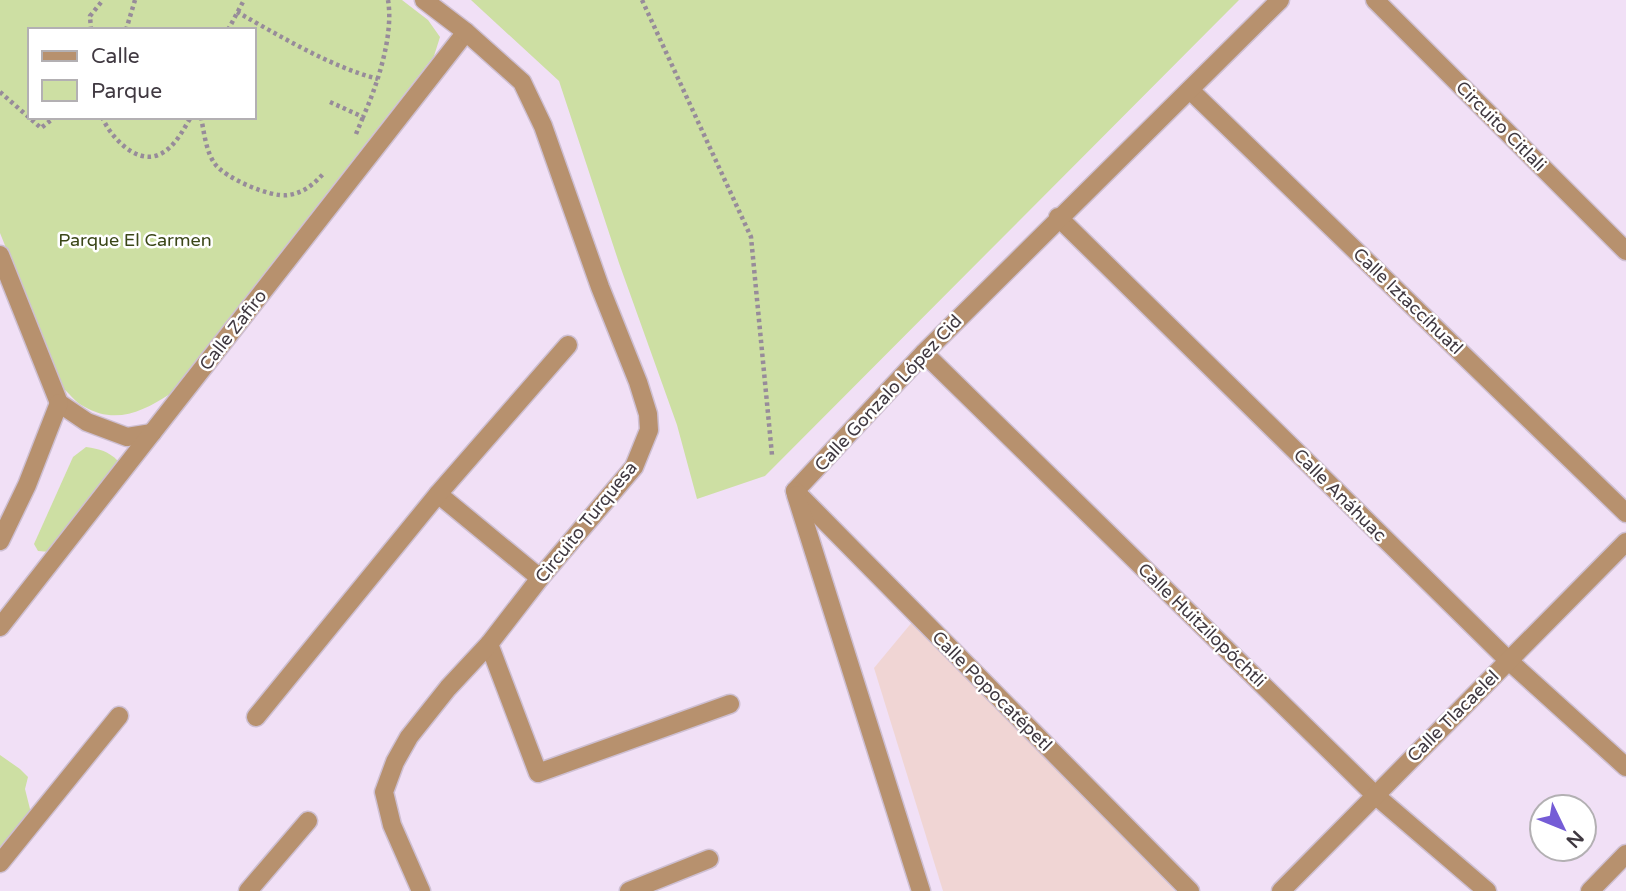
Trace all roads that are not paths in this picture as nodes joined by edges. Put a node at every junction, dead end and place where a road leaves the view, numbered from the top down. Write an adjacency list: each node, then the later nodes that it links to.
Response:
1 (424, 0): 4 (street, Circuito Turquesa)
2 (1280, 0): 5 (street, Calle Gonzalo López Cid)
3 (1375, 0): 7 (street, Circuito Citlali)
4 (466, 32): 13 (street, Calle Zafiro); 19 (street, Circuito Turquesa)
5 (1190, 90): 6 (street, Calle Gonzalo López Cid); 16 (street, Calle Iztaccíhuatl)
6 (1058, 217): 11 (street, Calle Gonzalo López Cid); 22 (street, Calle Anáhuac)
7 (1626, 251)
8 (0, 255): 9 (street)
9 (6, 288): 12 (street)
10 (568, 345): 15 (street)
11 (924, 352): 14 (street, Calle Gonzalo López Cid); 27 (street, Calle Huitzilopóchtli)
12 (59, 403): 13 (street); 17 (street)
13 (152, 433): 20 (street, Calle Zafiro)
14 (795, 491): 35 (street); 36 (street, Calle Popocatépetl)
15 (438, 494): 19 (street); 25 (street)
16 (1626, 513)
17 (0, 541)
18 (1626, 542): 22 (street, Calle Tlacaelel)
19 (540, 578): 21 (street, Circuito Turquesa)
20 (0, 627)
21 (489, 644): 23 (street); 33 (street, Circuito Turquesa)
22 (1509, 661): 26 (street, Calle Anáhuac); 27 (street, Calle Tlacaelel)
23 (730, 704)
24 (119, 716): 31 (street)
25 (256, 718)
26 (1626, 767)
27 (1375, 795): 37 (street, Calle Tlacaelel); 38 (street, Calle Huitzilopóchtli)
28 (308, 821): 32 (street)
29 (1626, 854): 39 (street)
30 (709, 859): 34 (street)
31 (0, 863)
32 (248, 891)
33 (421, 891)
34 (629, 891)
35 (921, 891)
36 (1190, 891)
37 (1281, 891)
38 (1487, 891)
39 (1590, 891)

